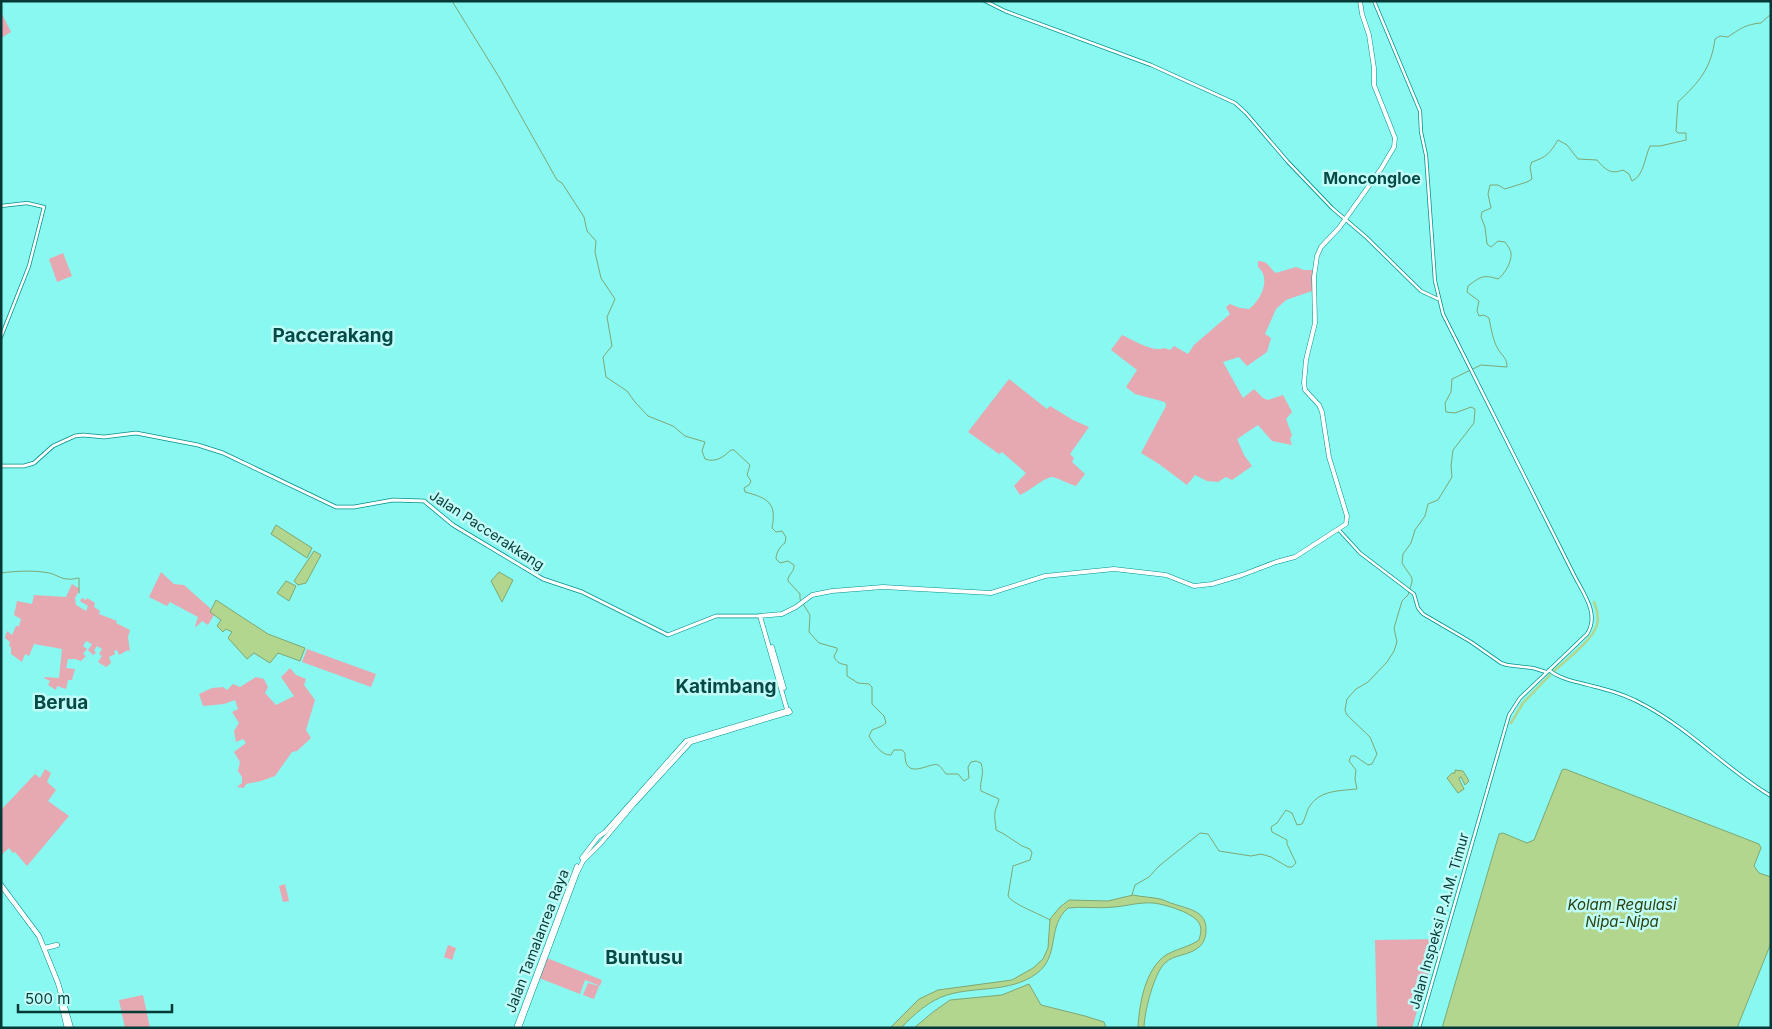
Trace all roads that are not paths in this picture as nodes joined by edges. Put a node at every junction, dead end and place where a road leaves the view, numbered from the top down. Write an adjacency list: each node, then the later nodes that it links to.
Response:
1 (985, 1): 5 (street)
2 (1360, 1): 5 (main road)
3 (1374, 1): 6 (street, Jalan Inspeksi P.A.M. Timur)
4 (1, 206): 7 (street)
5 (1346, 219): 6 (street); 9 (main road)
6 (1438, 299): 11 (street, Jalan Inspeksi P.A.M. Timur)
7 (1, 337)
8 (1, 466): 10 (main road, Jalan Paccerakkang)
9 (1338, 530): 10 (main road); 11 (street)
10 (762, 616): 18 (main road, Jalan Tamalanrea Raya)
11 (1548, 671): 12 (street); 19 (street, Jalan Inspeksi P.A.M. Timur)
12 (1771, 796)
13 (1, 887): 15 (highway); 16 (highway)
14 (57, 945): 15 (highway)
15 (45, 948): 16 (highway)
16 (65, 1009): 17 (highway)
17 (69, 1028)
18 (518, 1028)
19 (1419, 1028)

